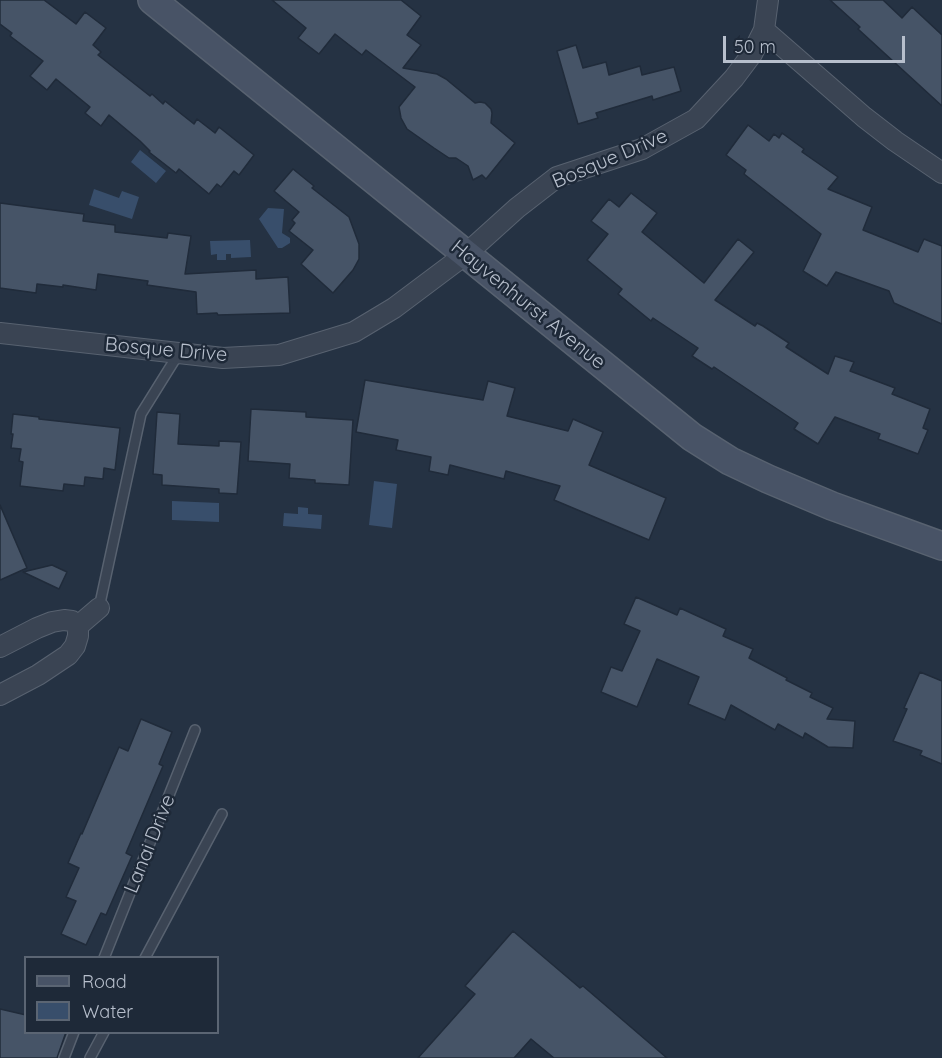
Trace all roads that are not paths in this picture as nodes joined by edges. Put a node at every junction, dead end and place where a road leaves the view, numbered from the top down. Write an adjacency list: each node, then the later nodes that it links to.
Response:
1 (152, 0): 5 (main road, Hayvenhurst Avenue)
2 (768, 0): 3 (street, Bosque Drive)
3 (764, 30): 4 (street); 5 (street, Bosque Drive)
4 (942, 173)
5 (466, 254): 7 (street, Bosque Drive); 8 (main road, Hayvenhurst Avenue)
6 (0, 333): 7 (street, Bosque Drive)
7 (183, 353): 9 (lane)
8 (942, 546)
9 (99, 608): 10 (street)
10 (78, 626): 11 (street); 12 (street)
11 (0, 647)
12 (0, 695)
13 (195, 730): 15 (lane, Lanai Drive)
14 (222, 814): 16 (lane)
15 (104, 956)
16 (145, 956)
17 (73, 1034): 19 (lane)
18 (103, 1034): 20 (lane)
19 (64, 1058)
20 (90, 1058)

